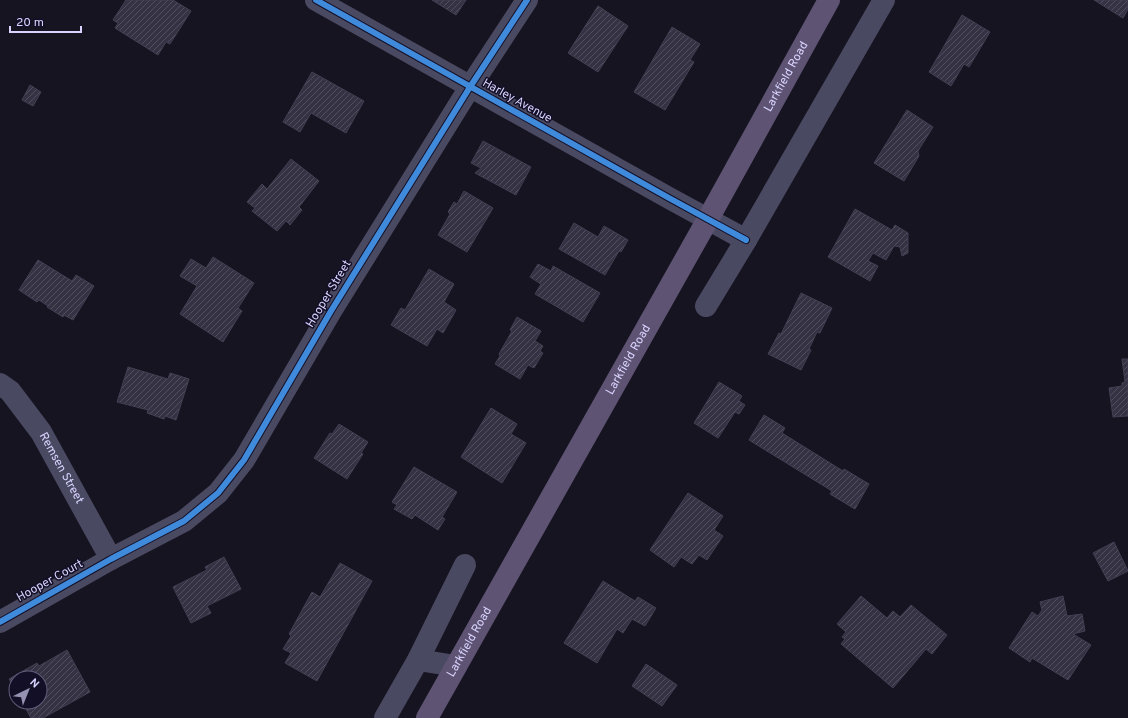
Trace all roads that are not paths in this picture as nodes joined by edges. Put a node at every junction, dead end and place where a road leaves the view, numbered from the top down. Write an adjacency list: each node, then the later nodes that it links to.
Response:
1 (316, 0): 5 (street, Harley Avenue)
2 (528, 0): 5 (street, Hooper Street)
3 (829, 0): 6 (main road, Larkfield Road)
4 (884, 0): 7 (street)
5 (470, 87): 6 (street, Harley Avenue); 10 (street, Hooper Street)
6 (708, 219): 7 (street, Harley Avenue); 14 (main road, Larkfield Road)
7 (746, 240): 8 (street)
8 (706, 306)
9 (0, 384): 10 (street, Remsen Street)
10 (111, 559): 12 (street, Hooper Court)
11 (465, 565): 13 (street)
12 (0, 622)
13 (418, 660): 14 (street); 15 (street)
14 (456, 666): 16 (main road, Larkfield Road)
15 (385, 718)
16 (427, 718)

